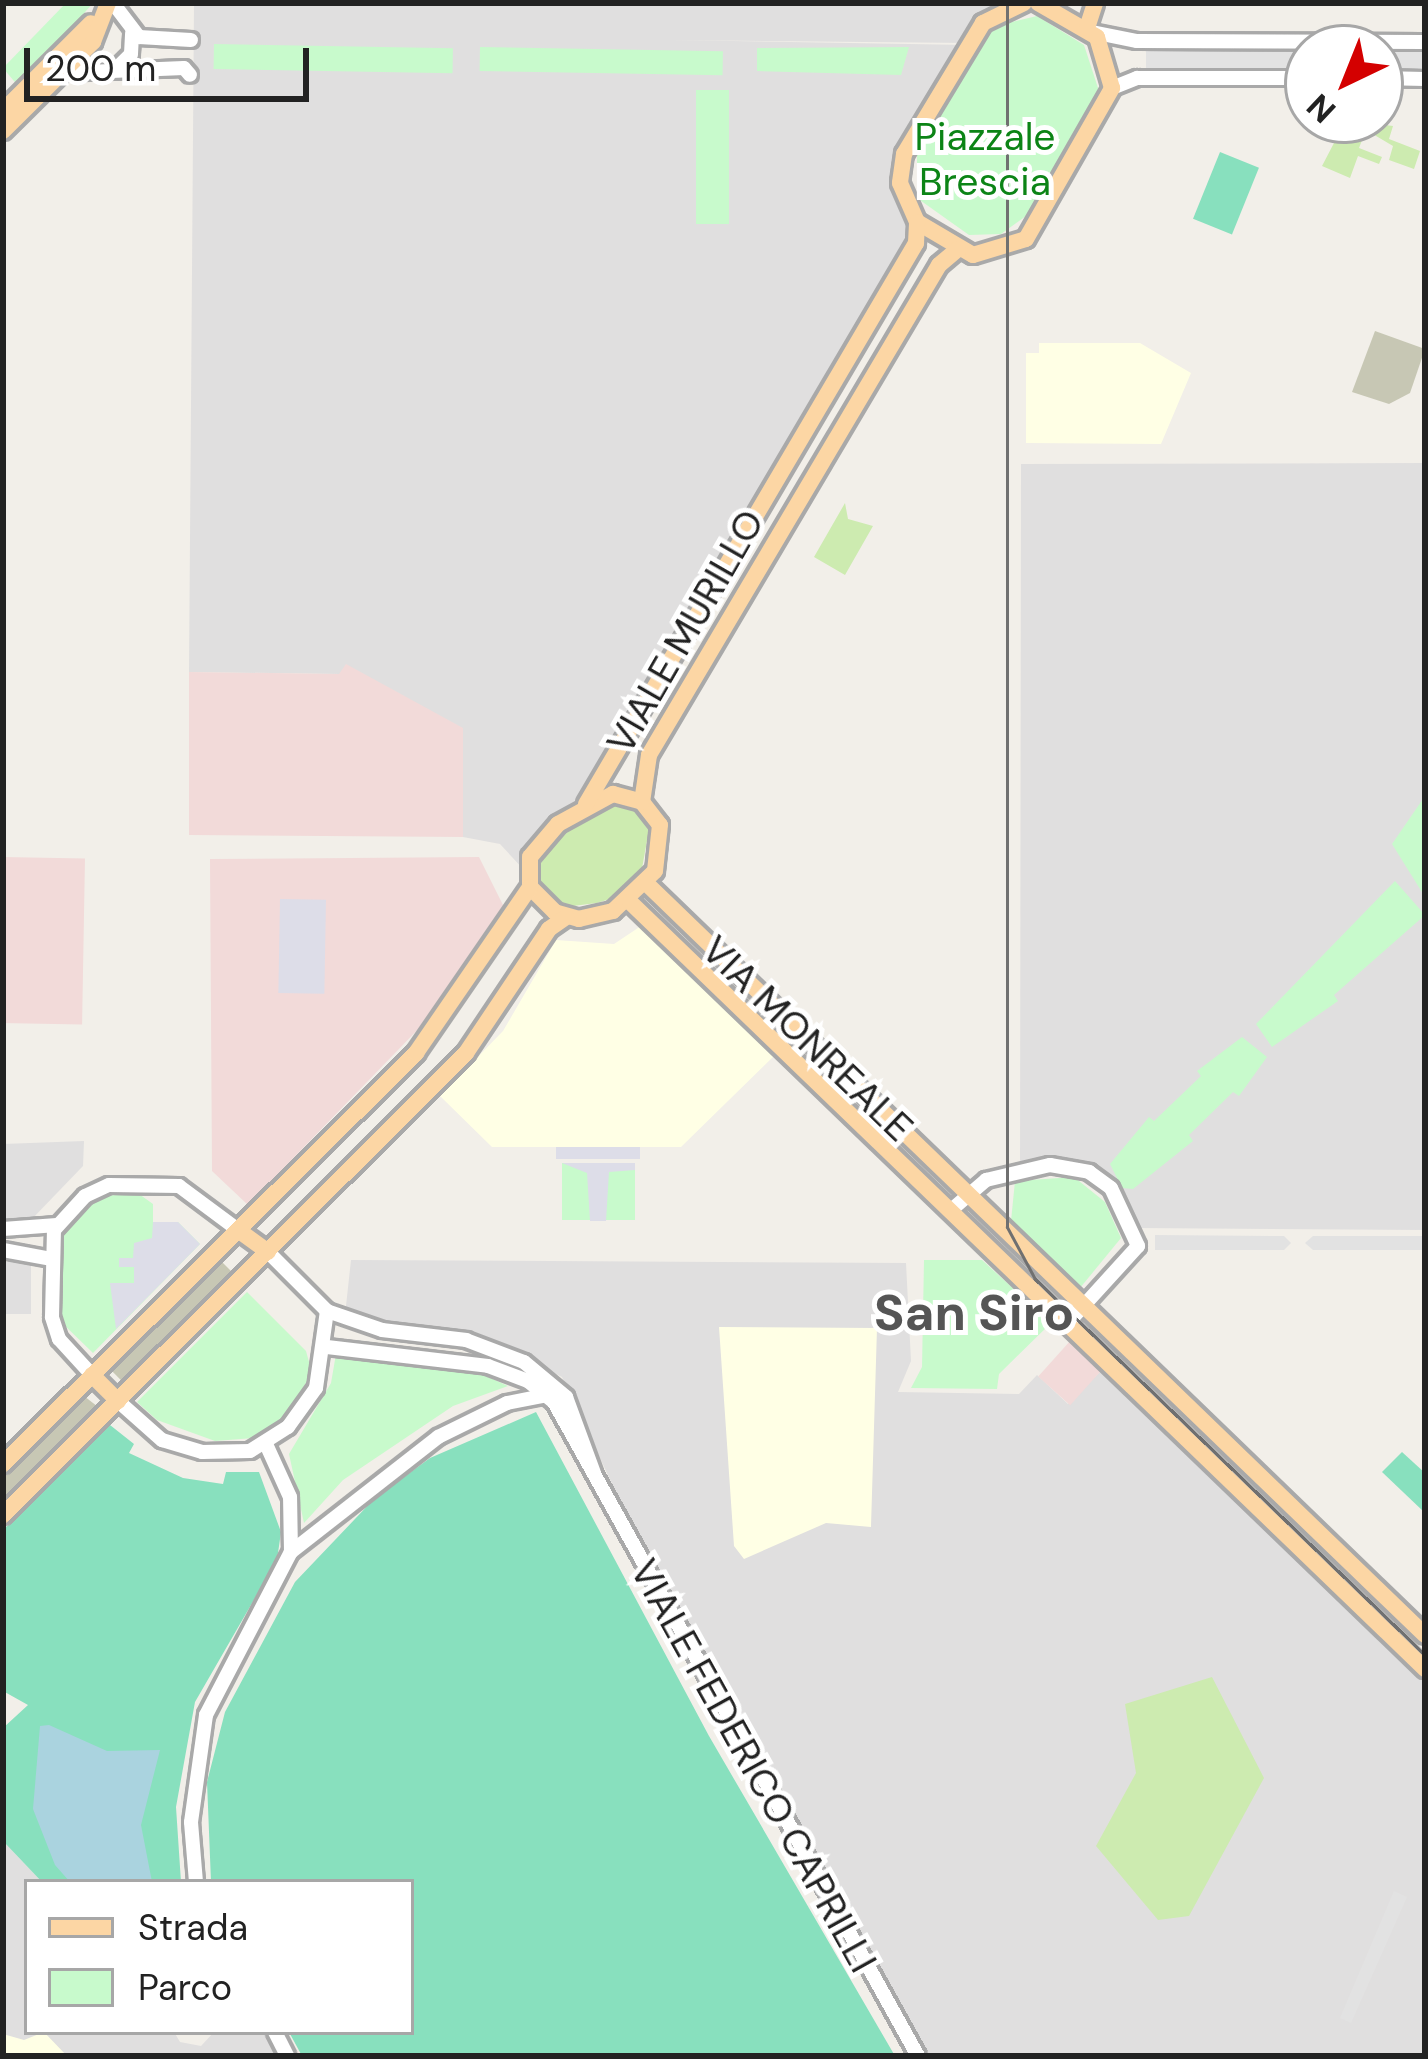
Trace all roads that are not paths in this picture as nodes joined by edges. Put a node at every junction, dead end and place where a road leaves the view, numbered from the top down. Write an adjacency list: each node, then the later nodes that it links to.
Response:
1 (1024, 3): 16 (main road)
2 (1095, 3): 5 (main road)
3 (1044, 4): 5 (main road)
4 (108, 15): 6 (street); 8 (main road); 9 (street); 14 (main road)
5 (1089, 30): 7 (street); 13 (main road)
6 (190, 40)
7 (1425, 42)
8 (86, 49): 9 (street); 11 (main road)
9 (110, 69): 10 (street); 11 (street)
10 (190, 75)
11 (59, 76): 15 (main road)
12 (1284, 78): 13 (street)
13 (1112, 88): 17 (main road)
14 (3, 111)
15 (3, 131)
16 (917, 222): 17 (main road); 18 (main road, VIALE MURILLO)
17 (954, 247): 19 (main road, VIALE MURILLO)
18 (786, 460): 19 (main road); 21 (main road, VIALE MURILLO)
19 (825, 460): 20 (main road, VIALE MURILLO)
20 (641, 802): 21 (main road); 22 (main road)
21 (586, 804): 23 (main road)
22 (647, 884): 24 (main road); 25 (main road, VIA MONREALE)
23 (530, 887): 26 (main road); 34 (main road)
24 (630, 902): 26 (main road); 27 (main road, VIA MONREALE)
25 (678, 914): 27 (main road); 28 (main road, VIA MONREALE)
26 (566, 917): 36 (main road)
27 (660, 932): 30 (main road, VIA MONREALE)
28 (951, 1178): 29 (main road, VIA MONREALE); 30 (main road)
29 (968, 1194): 31 (street); 38 (main road, VIA MONREALE); 38 (street)
30 (934, 1196): 31 (main road, VIA MONREALE)
31 (950, 1211): 40 (main road, VIA MONREALE)
32 (56, 1225): 33 (street); 34 (street); 37 (street)
33 (3, 1229)
34 (238, 1230): 36 (main road); 44 (main road)
35 (3, 1250): 37 (street)
36 (268, 1252): 39 (street); 47 (main road)
37 (52, 1259): 44 (street)
38 (1084, 1306): 40 (street); 53 (main road, VIA MONREALE)
39 (327, 1311): 41 (street); 46 (street)
40 (1066, 1324): 54 (main road, VIA MONREALE)
41 (327, 1347): 42 (street); 45 (street)
42 (345, 1352): 43 (street); 45 (street)
43 (501, 1370): 46 (street); 48 (street)
44 (92, 1375): 47 (main road); 50 (main road)
45 (316, 1388): 49 (street)
46 (557, 1393): 48 (street); 56 (street, VIALE FEDERICO CAPRILLI)
47 (118, 1401): 49 (street); 51 (main road)
48 (507, 1403): 52 (street)
49 (266, 1444): 52 (street)
50 (3, 1464)
51 (3, 1515)
52 (291, 1552): 55 (street)
53 (1425, 1635)
54 (1425, 1670)
55 (196, 1879)
56 (918, 2056)

